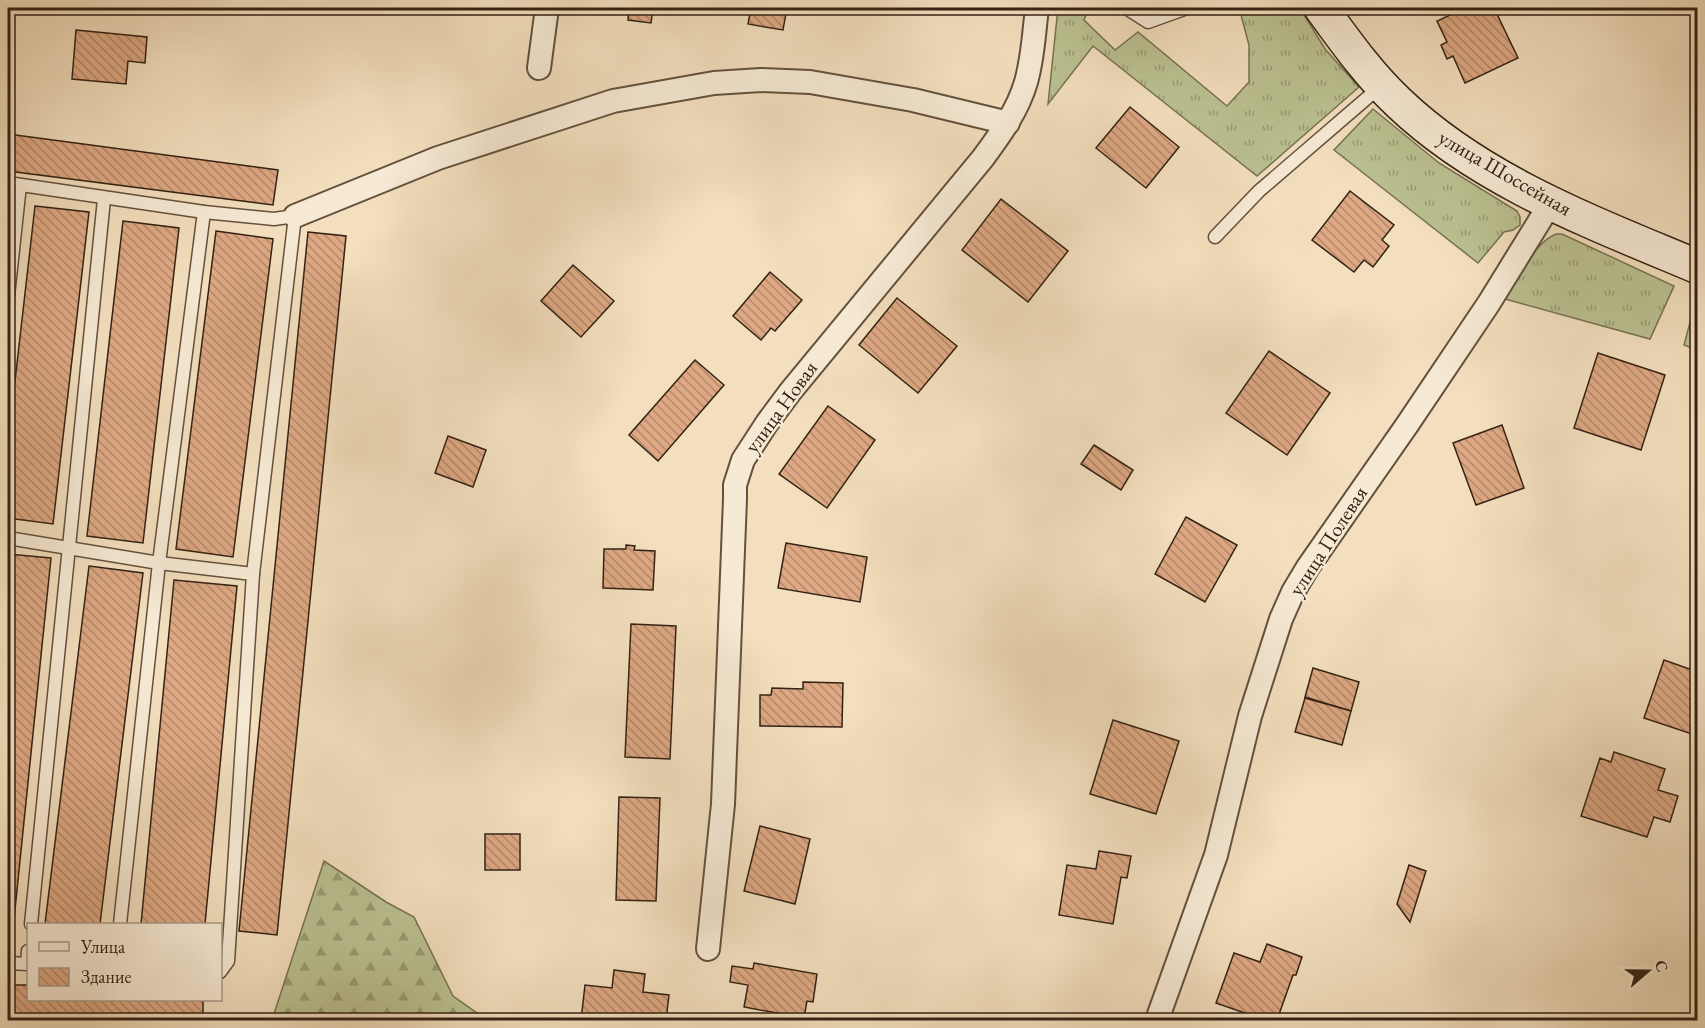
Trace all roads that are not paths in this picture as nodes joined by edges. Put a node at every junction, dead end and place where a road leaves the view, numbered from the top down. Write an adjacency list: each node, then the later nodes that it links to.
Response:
1 (547, 8): 6 (street)
2 (1037, 8): 8 (street, улица Новая)
3 (1126, 8): 4 (lane)
4 (1187, 8)
5 (1321, 8): 7 (street, улица Шоссейная)
6 (539, 68)
7 (1382, 86): 11 (street, улица Шоссейная); 14 (lane)
8 (1008, 123): 13 (street); 23 (street, улица Новая)
9 (14, 184): 10 (lane); 16 (lane)
10 (104, 199): 12 (lane); 18 (lane)
11 (1550, 204): 15 (street, улица Шоссейная); 27 (street, улица Полевая)
12 (204, 212): 13 (lane); 19 (lane)
13 (295, 216): 20 (lane)
14 (1215, 237)
15 (1698, 267)
16 (8, 296)
17 (8, 538): 18 (lane)
18 (69, 547): 19 (lane); 21 (lane)
19 (159, 563): 20 (lane); 22 (lane)
20 (253, 573): 26 (lane)
21 (31, 923)
22 (120, 923)
23 (708, 949)
24 (8, 963): 25 (lane)
25 (27, 964)
26 (222, 969)
27 (1157, 1020)

